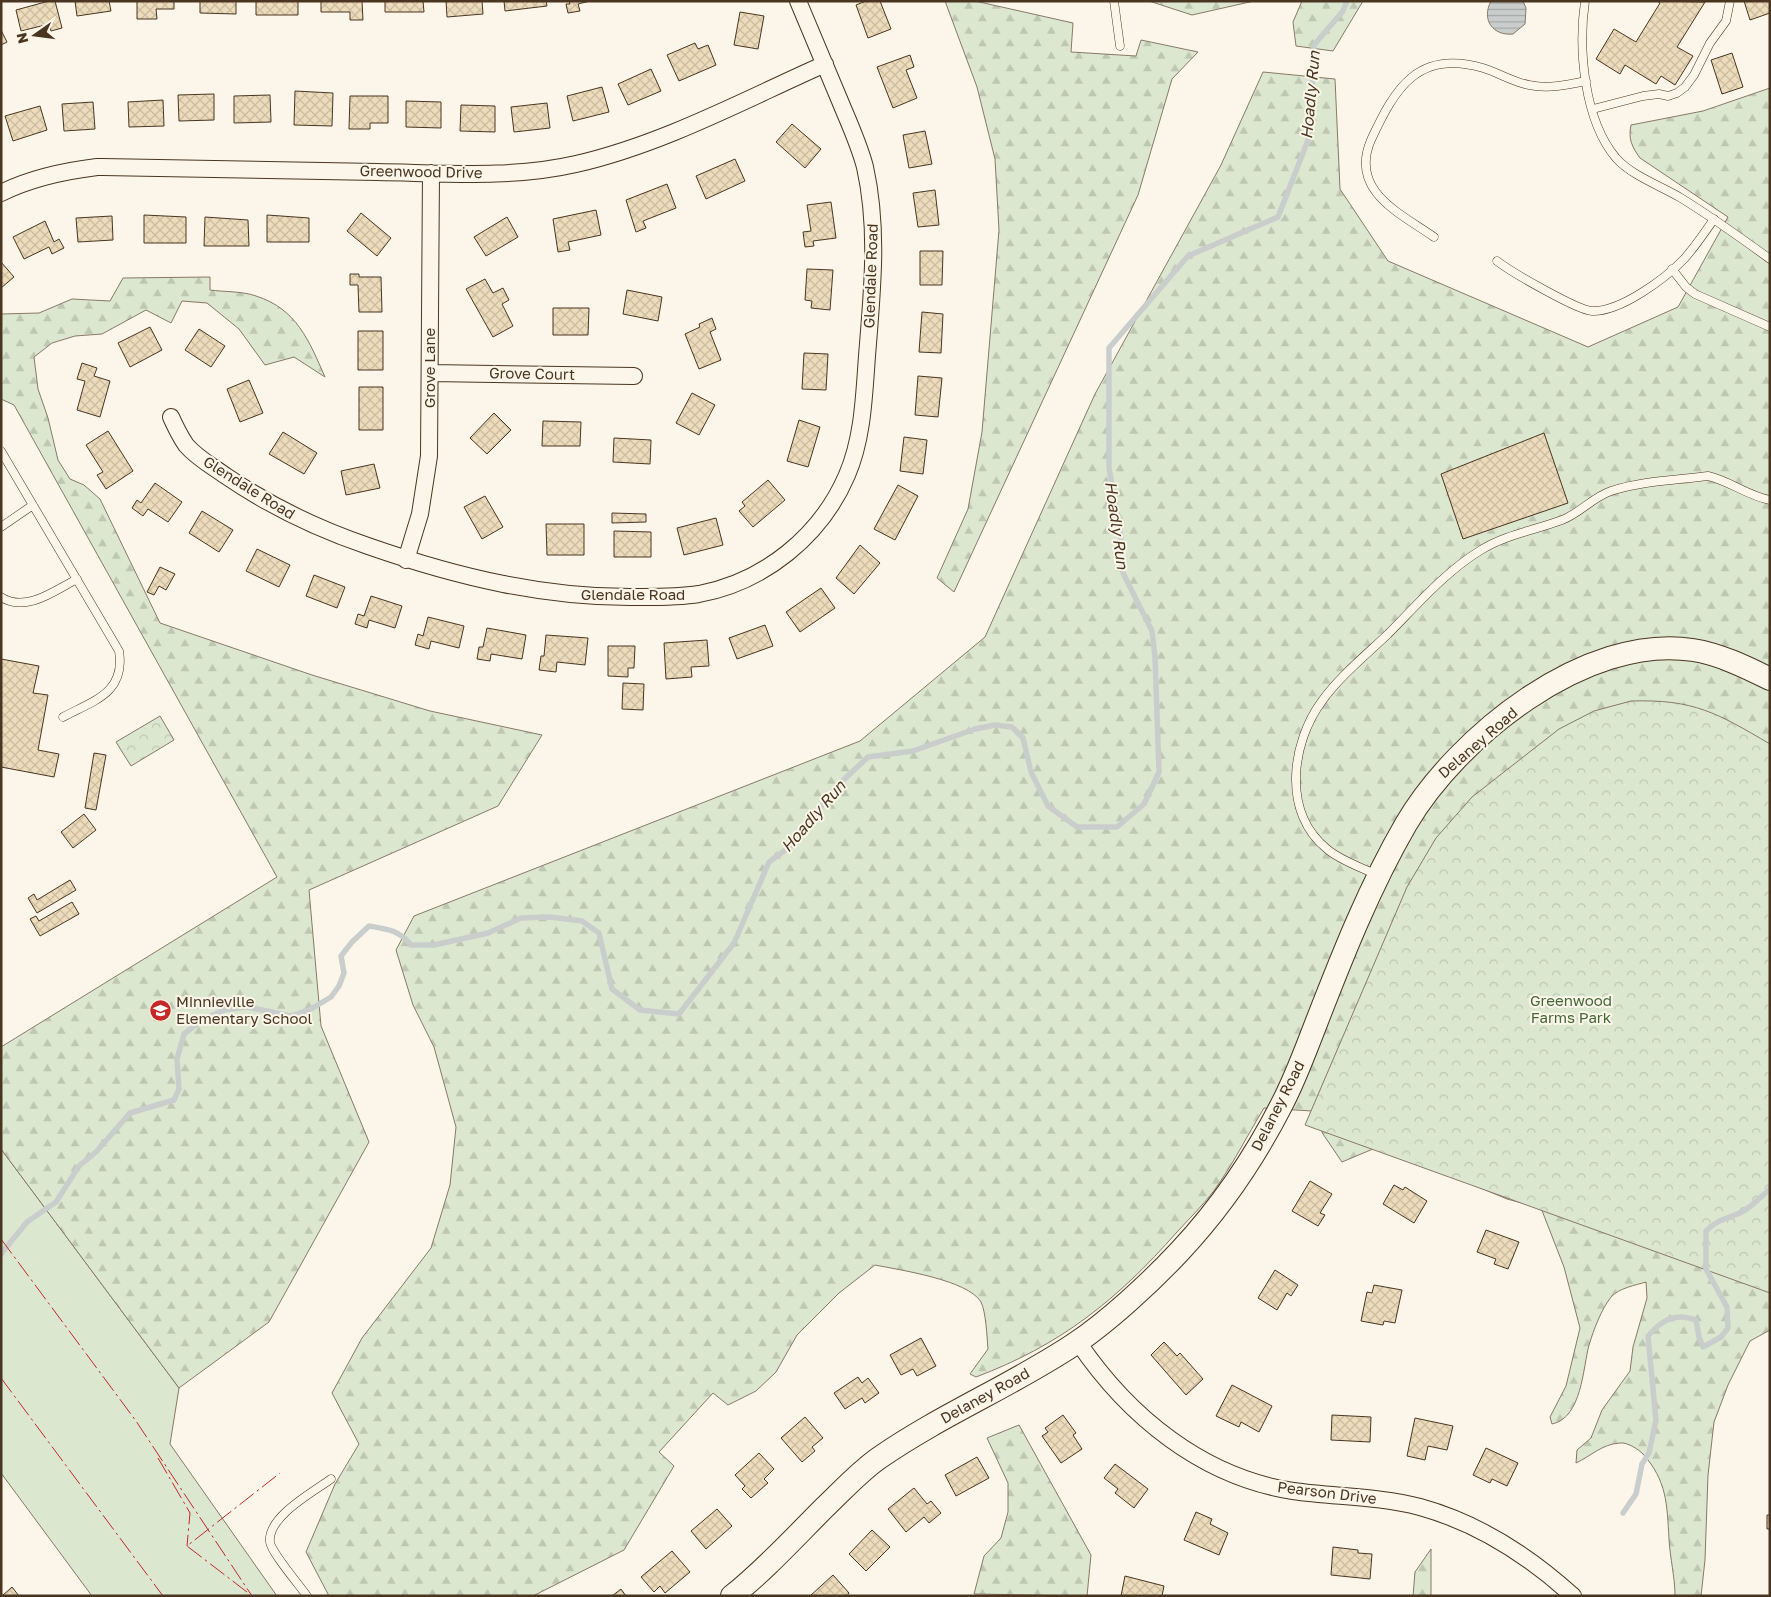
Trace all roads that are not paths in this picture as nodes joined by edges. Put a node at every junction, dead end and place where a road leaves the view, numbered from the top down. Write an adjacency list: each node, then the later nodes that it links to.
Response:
1 (798, 1): 6 (street, Glendale Road)
2 (1114, 1): 5 (lane)
3 (1585, 1): 7 (lane)
4 (1730, 1): 8 (lane)
5 (1120, 46)
6 (824, 64): 9 (street, Greenwood Drive); 24 (street, Glendale Road)
7 (1586, 81): 8 (lane); 12 (lane)
8 (1593, 109): 11 (lane)
9 (430, 173): 10 (street, Greenwood Drive); 17 (street, Grove Lane)
10 (1, 193)
11 (1714, 219): 13 (lane); 15 (lane)
12 (1434, 237)
13 (1770, 259)
14 (1497, 261): 15 (lane)
15 (1672, 270): 16 (lane)
16 (1770, 327)
17 (430, 373): 18 (street, Grove Court); 24 (street, Grove Lane)
18 (634, 376)
19 (171, 417): 24 (street, Glendale Road)
20 (1, 451): 22 (lane)
21 (1770, 500): 29 (lane)
22 (33, 505): 23 (lane); 25 (lane)
23 (1, 527)
24 (406, 560)
25 (76, 579): 26 (lane); 28 (lane)
26 (1, 598)
27 (1770, 679): 29 (street, Delaney Road)
28 (63, 717)
29 (1379, 876): 30 (street, Delaney Road)
30 (1078, 1342): 33 (street, Delaney Road); 34 (street, Pearson Drive)
31 (331, 1479): 32 (lane)
32 (308, 1596)
33 (732, 1596)
34 (1573, 1596)

